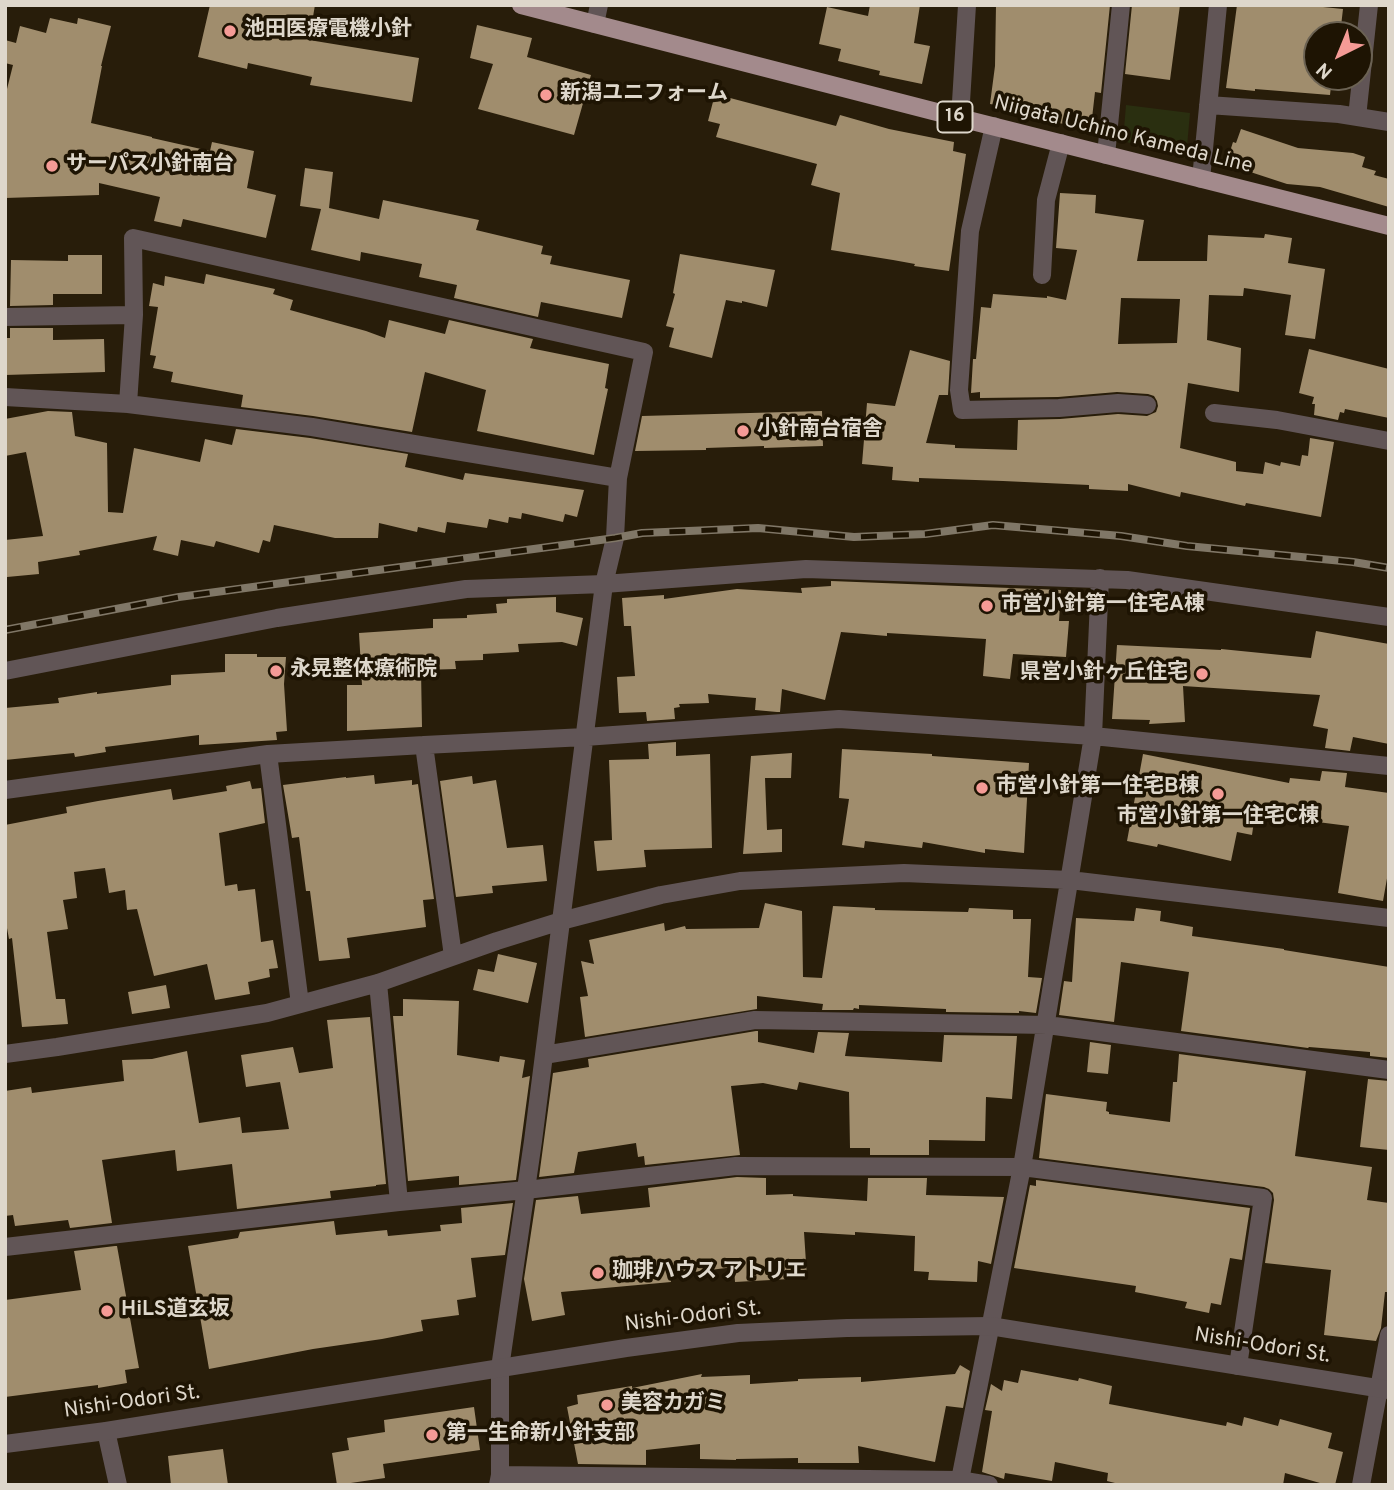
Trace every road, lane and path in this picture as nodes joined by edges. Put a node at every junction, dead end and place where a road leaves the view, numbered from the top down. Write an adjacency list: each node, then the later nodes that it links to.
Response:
1 (522, 5): 7 (main road, Niigata Uchino Kameda Line / 16)
2 (599, 5): 7 (street)
3 (967, 5): 10 (street)
4 (1121, 5): 14 (street)
5 (1218, 5): 8 (street)
6 (1369, 5): 9 (street)
7 (595, 24): 10 (main road, Niigata Uchino Kameda Line / 16)
8 (1208, 105): 9 (street); 15 (street)
9 (1357, 117): 11 (street)
10 (960, 118): 12 (main road, Niigata Uchino Kameda Line / 16)
11 (1389, 122)
12 (994, 127): 13 (main road, Niigata Uchino Kameda Line / 16); 22 (street)
13 (1060, 143): 14 (main road, Niigata Uchino Kameda Line / 16); 17 (street)
14 (1106, 155): 15 (main road, Niigata Uchino Kameda Line / 16)
15 (1201, 178): 16 (main road, Niigata Uchino Kameda Line / 16)
16 (1389, 226)
17 (1042, 275)
18 (134, 316): 19 (street); 21 (street); 25 (street)
19 (5, 317)
20 (5, 397): 21 (street)
21 (128, 404): 25 (street)
22 (1146, 405)
23 (1213, 413): 24 (street)
24 (1389, 441)
25 (618, 478): 27 (street)
26 (1100, 578): 27 (street); 28 (street); 30 (street)
27 (604, 584): 29 (street); 31 (street)
28 (1389, 617)
29 (5, 671)
30 (1093, 736): 31 (street); 34 (street); 36 (street)
31 (585, 737): 32 (street); 38 (street)
32 (424, 745): 33 (street); 39 (street)
33 (268, 754): 35 (street); 41 (street)
34 (1389, 766)
35 (5, 790)
36 (1070, 880): 37 (street); 38 (street); 42 (street)
37 (1389, 918)
38 (561, 921): 39 (street); 44 (street)
39 (453, 956): 40 (street)
40 (378, 983): 41 (street); 48 (street)
41 (300, 1004): 43 (street)
42 (1047, 1025): 44 (street); 45 (street); 46 (street)
43 (5, 1054)
44 (544, 1055): 47 (street)
45 (1389, 1070)
46 (1022, 1167): 47 (street); 50 (street); 52 (street)
47 (526, 1190): 48 (street); 53 (street)
48 (399, 1202): 49 (street)
49 (5, 1247)
50 (990, 1326): 52 (street, Nishi-Odori St.); 53 (street, Nishi-Odori St.); 58 (street)
51 (1389, 1335): 54 (street)
52 (1238, 1366): 54 (street, Nishi-Odori St.)
53 (500, 1368): 55 (street, Nishi-Odori St.); 57 (street)
54 (1384, 1390): 61 (street)
55 (106, 1431): 56 (street, Nishi-Odori St.); 59 (street)
56 (5, 1444)
57 (499, 1480): 58 (street)
58 (959, 1482): 60 (street)
59 (118, 1485)
60 (989, 1485)
61 (1361, 1485)

